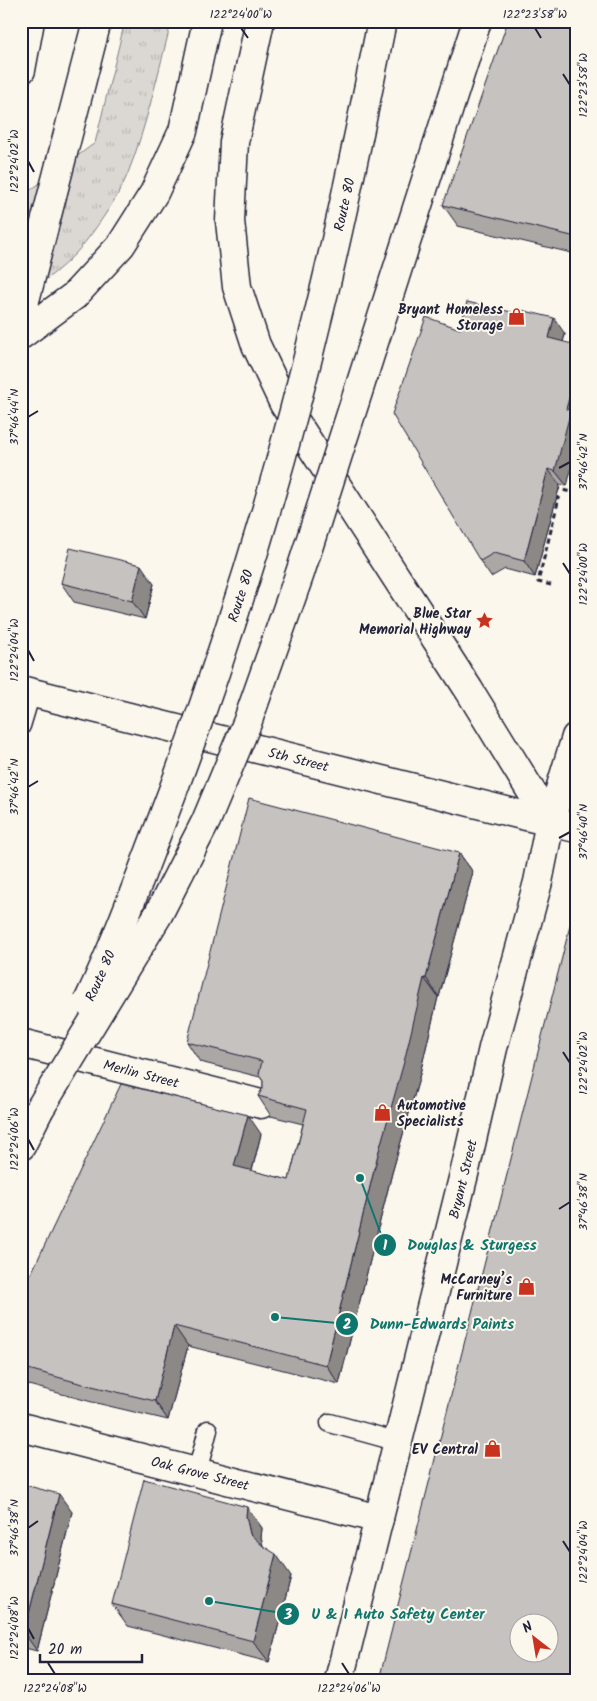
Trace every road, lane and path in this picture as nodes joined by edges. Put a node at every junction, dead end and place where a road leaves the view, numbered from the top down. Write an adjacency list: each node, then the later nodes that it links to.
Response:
1 (30, 21): 7 (main road)
2 (97, 21): 8 (main road)
3 (207, 21): 9 (main road)
4 (260, 21): 17 (main road)
5 (382, 21): 20 (main road, Route 80, bridge)
6 (477, 21): 20 (main road, bridge)
7 (21, 70)
8 (21, 316)
9 (21, 335)
10 (548, 487): 11 (path)
11 (574, 493)
12 (546, 495): 13 (path)
13 (550, 585)
14 (26, 692): 15 (lane); 17 (main road, 5th Street)
15 (21, 726)
16 (576, 737): 17 (main road, Bryant Street)
17 (563, 825): 25 (main road, Bryant Street)
18 (21, 1043): 19 (main road, Merlin Street)
19 (262, 1104)
20 (38, 1110): 21 (main road, Route 80)
21 (21, 1146)
22 (330, 1423): 25 (lane)
23 (21, 1427): 26 (main road, Oak Grove Street)
24 (208, 1430): 26 (lane)
25 (398, 1442): 27 (main road, Bryant Street)
26 (196, 1472): 27 (main road, Oak Grove Street)
27 (379, 1519): 28 (main road, Bryant Street)
28 (339, 1680)

